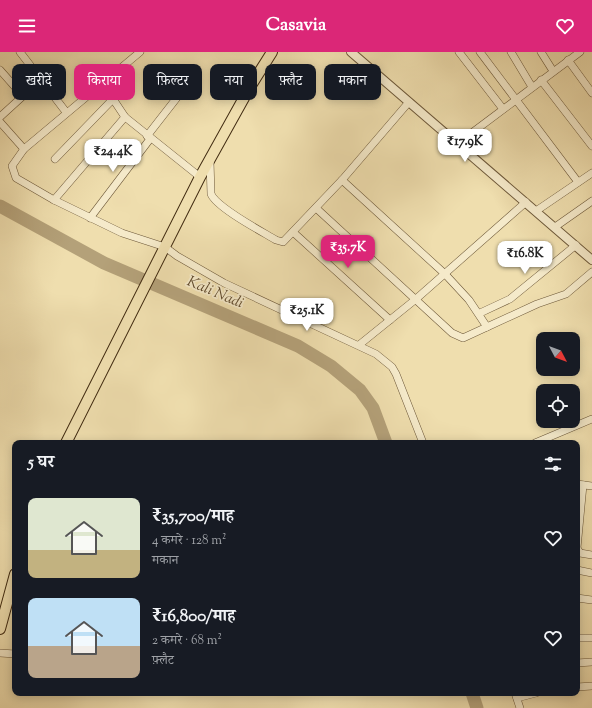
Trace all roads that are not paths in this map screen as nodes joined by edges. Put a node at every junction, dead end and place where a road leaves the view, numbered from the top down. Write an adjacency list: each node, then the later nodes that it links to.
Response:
1 (20, 52): 11 (street)
2 (140, 52): 12 (street)
3 (272, 52): 38 (main road)
4 (351, 52): 26 (street)
5 (459, 52): 27 (street)
6 (480, 52): 19 (street)
7 (511, 52): 17 (street)
8 (541, 52): 14 (street)
9 (578, 53): 10 (street)
10 (568, 60): 14 (street); 18 (street)
11 (29, 64)
12 (125, 64)
13 (0, 70): 16 (street)
14 (553, 71): 15 (street)
15 (542, 80): 17 (street); 35 (street)
16 (12, 84)
17 (532, 87): 19 (street)
18 (592, 93)
19 (516, 99): 27 (street); 42 (street)
20 (19, 100): 29 (street)
21 (56, 100): 28 (street)
22 (81, 100): 28 (street)
23 (112, 100): 37 (street)
24 (114, 100): 30 (street)
25 (176, 100): 33 (street)
26 (409, 102): 34 (street); 41 (street)
27 (503, 109): 34 (street)
28 (66, 112): 36 (street)
29 (0, 117)
30 (125, 117): 33 (street); 43 (street)
31 (0, 122): 32 (street)
32 (5, 133): 36 (street)
33 (149, 137): 40 (street); 48 (street)
34 (457, 144): 45 (street)
35 (592, 146)
36 (24, 149): 43 (street)
37 (55, 158)
38 (210, 158): 40 (main road); 50 (street)
39 (592, 173): 42 (street)
40 (200, 177): 52 (main road)
41 (342, 180): 46 (street); 55 (street)
42 (578, 182): 47 (street)
43 (54, 200): 48 (street)
44 (592, 201): 49 (street)
45 (526, 202): 47 (street); 55 (street)
46 (316, 208): 50 (street); 56 (street)
47 (536, 211): 49 (street)
48 (90, 218): 52 (street)
49 (555, 228): 51 (street)
50 (293, 232): 58 (street)
51 (576, 245): 53 (street); 57 (street)
52 (166, 247): 60 (street); 62 (main road)
53 (592, 260)
54 (592, 272): 59 (street)
55 (444, 274): 56 (street); 57 (street)
56 (416, 299): 58 (street); 59 (street)
57 (480, 313): 59 (street)
58 (390, 320): 60 (street)
59 (488, 327)
60 (359, 345): 63 (street)
61 (592, 419): 64 (street)
62 (68, 440)
63 (422, 440)
64 (543, 440)
65 (580, 484): 66 (street)
66 (592, 486)
67 (580, 553): 68 (street)
68 (592, 555)
69 (580, 571): 70 (street)
70 (592, 573)
71 (12, 587): 74 (main road)
72 (580, 598): 73 (street)
73 (592, 600)
74 (0, 629)
75 (580, 638): 76 (street)
76 (592, 638)
77 (0, 653): 78 (street)
78 (12, 654)
79 (580, 662): 80 (street)
80 (592, 662)
81 (592, 686): 82 (street)
82 (580, 687)
83 (516, 696): 84 (street)
84 (520, 708)

